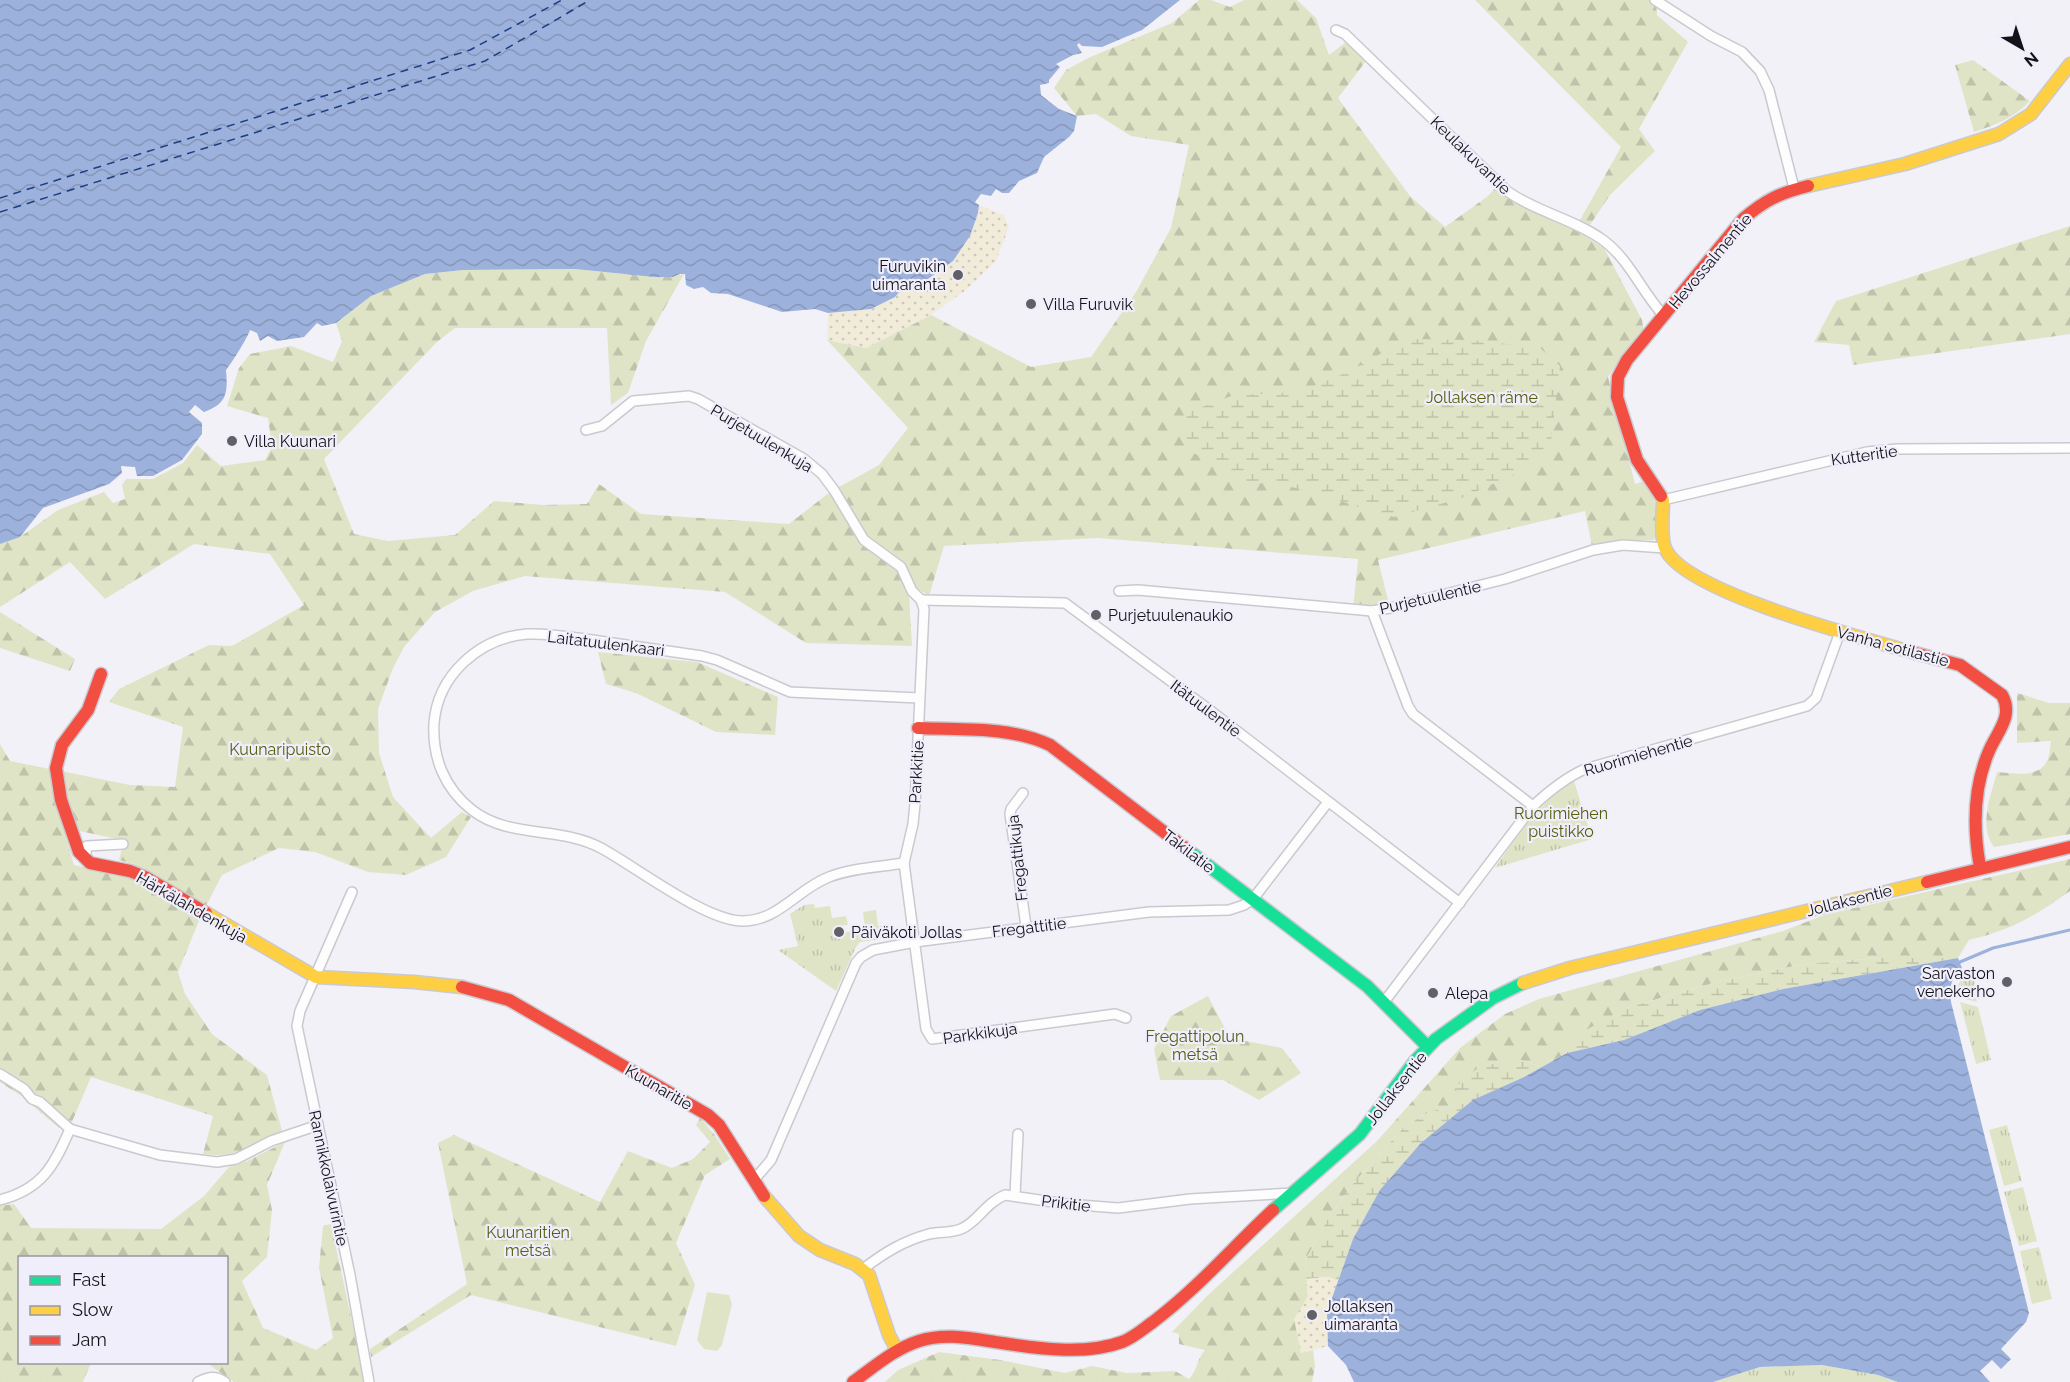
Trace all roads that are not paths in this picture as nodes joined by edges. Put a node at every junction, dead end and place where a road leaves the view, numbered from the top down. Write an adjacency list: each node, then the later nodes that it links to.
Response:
1 (1655, 0): 4 (street)
2 (1336, 30): 5 (street, Keulakuvantie)
3 (2068, 70): 4 (street, Hevossalmentie)
4 (1794, 188): 5 (street, Hevossalmentie)
5 (1664, 316): 8 (street, Hevossalmentie)
6 (586, 430): 11 (street, Purjetuulenkuja)
7 (2070, 448): 8 (street, Kutteritie)
8 (1663, 500): 9 (street)
9 (1664, 548): 12 (street, Purjetuulentie); 13 (street, Vanha sotilastie)
10 (1119, 591): 12 (street, Purjetuulentie)
11 (921, 600): 15 (street, Parkkitie); 18 (street, Itätuulentie)
12 (1372, 610): 19 (street)
13 (1840, 632): 19 (street, Ruorimiehentie); 24 (street, Vanha sotilastie)
14 (101, 674): 22 (street)
15 (919, 698): 16 (street, Parkkitie); 23 (street, Laitatuulenkaari)
16 (918, 728): 23 (street, Parkkitie); 26 (street, Takilatie)
17 (1023, 793): 28 (street, Fregattikuja)
18 (1328, 802): 26 (street); 27 (street, Itätuulentie)
19 (1533, 806): 27 (street, Ruorimiehentie)
20 (123, 844): 22 (street)
21 (2070, 847): 24 (street, Jollaksentie)
22 (85, 860): 30 (street, Härkälahdenkuja)
23 (904, 862): 29 (street, Parkkitie)
24 (1980, 867): 33 (street, Jollaksentie)
25 (352, 892): 30 (street, Rannikkolaivurintie)
26 (1253, 899): 28 (street, Fregattitie); 31 (street, Takilatie)
27 (1460, 903): 31 (street, Ruorimiehentie)
28 (1026, 926): 29 (street, Fregattitie)
29 (915, 942): 32 (street, Parkkikuja); 38 (street, Fregattitie)
30 (316, 977): 35 (street, Rannikkolaivurintie); 38 (street, Kuunaritie)
31 (1384, 1002): 33 (street, Takilatie)
32 (1126, 1018)
33 (1428, 1047): 39 (street, Jollaksentie)
34 (0, 1074): 36 (street)
35 (318, 1125): 36 (street); 46 (street, Rannikkolaivurintie)
36 (70, 1129): 41 (street)
37 (1018, 1134): 40 (street)
38 (753, 1181): 42 (street, Kuunaritie)
39 (1292, 1193): 40 (street, Prikitie); 43 (street, Jollaksentie)
40 (1016, 1195): 42 (street, Prikitie)
41 (0, 1200)
42 (864, 1269): 43 (street)
43 (897, 1350): 47 (street, Jollaksentie)
44 (198, 1382): 45 (street)
45 (225, 1382)
46 (369, 1382)
47 (853, 1382)

